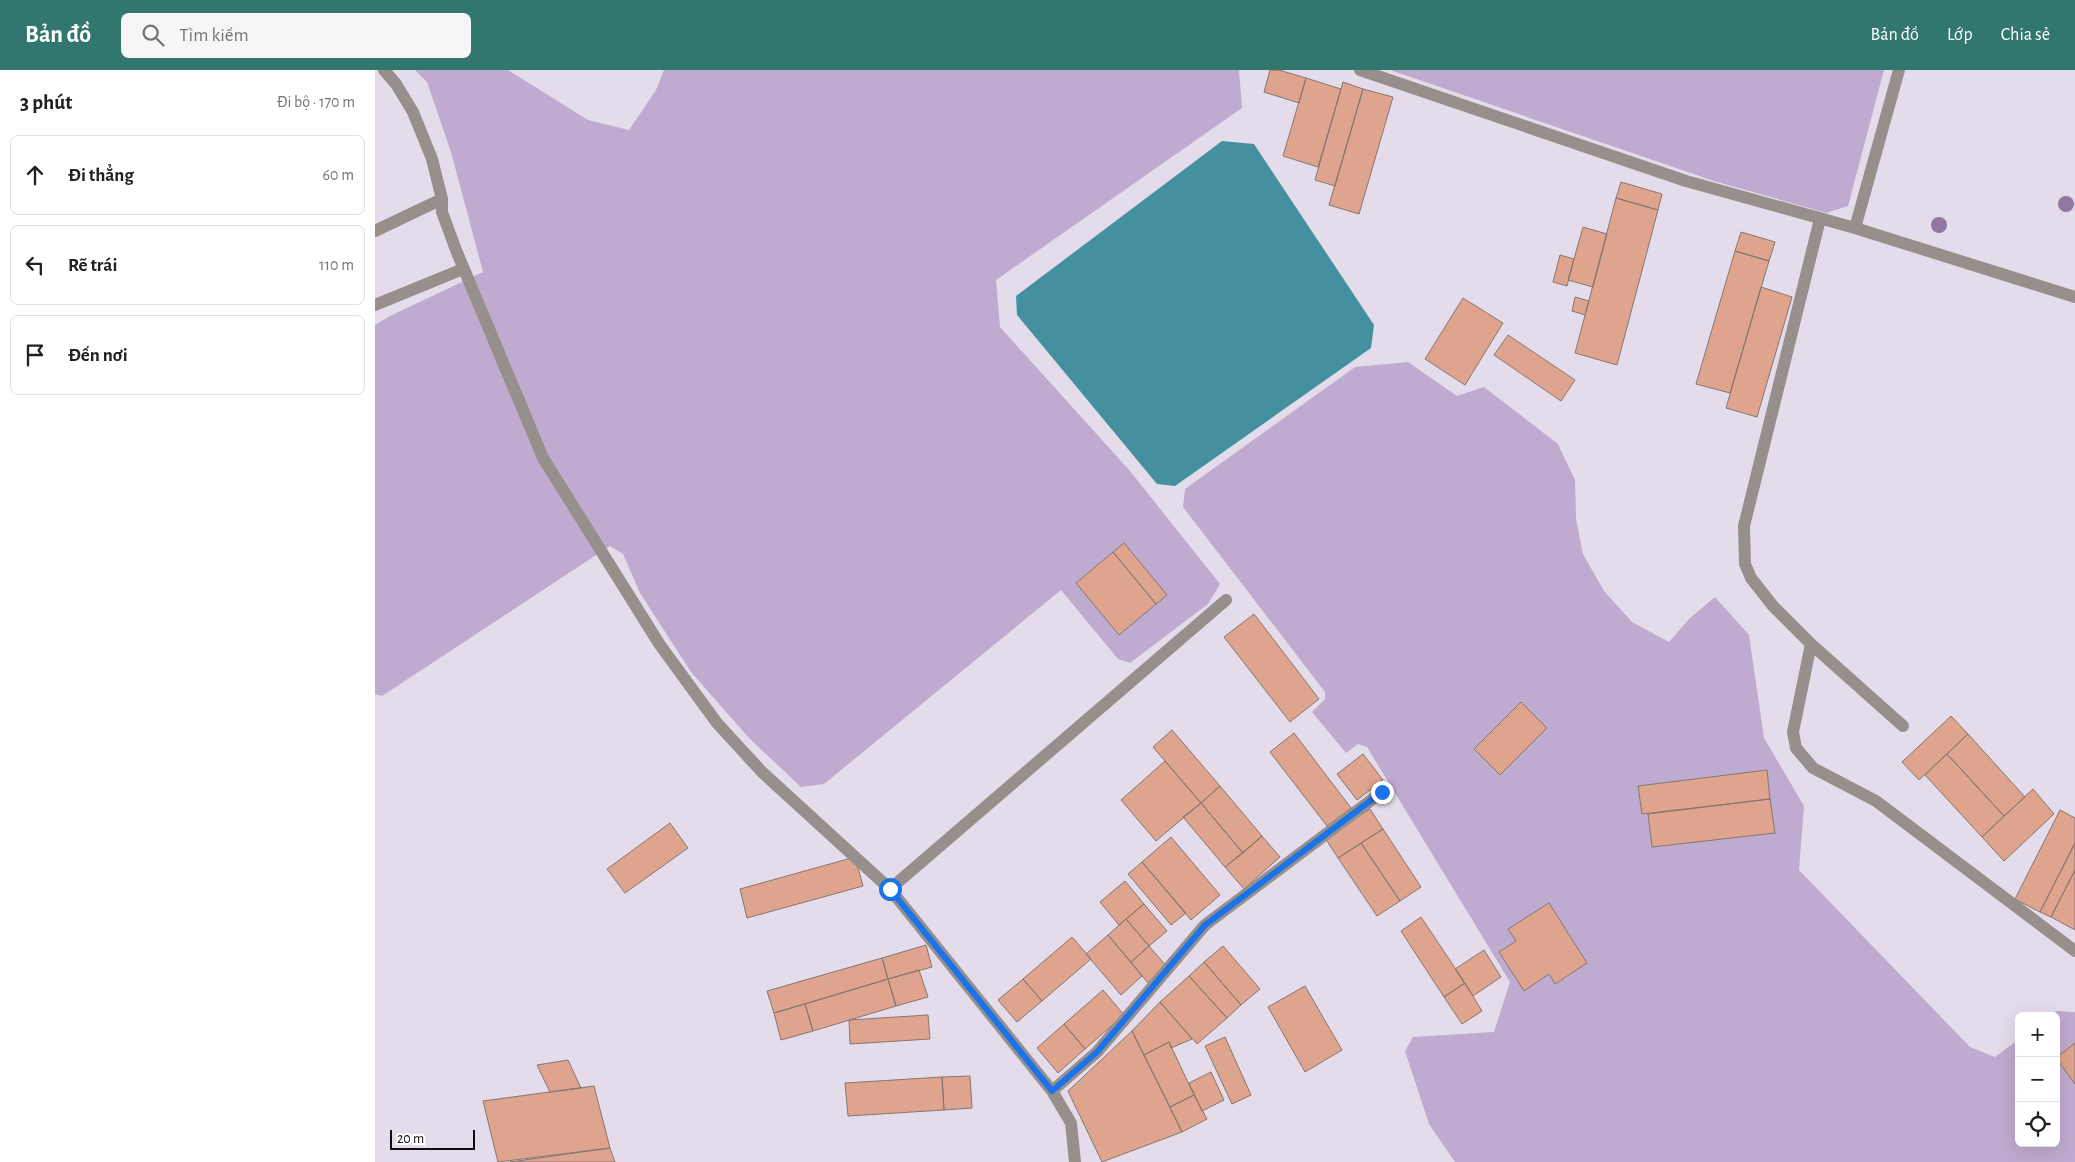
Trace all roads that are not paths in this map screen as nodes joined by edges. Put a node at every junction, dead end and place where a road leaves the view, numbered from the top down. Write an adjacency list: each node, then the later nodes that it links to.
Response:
1 (384, 70): 4 (street)
2 (1360, 70): 5 (street)
3 (1899, 70): 6 (street)
4 (442, 199): 7 (street); 8 (street)
5 (1820, 219): 6 (street); 12 (street)
6 (1855, 228): 9 (street)
7 (375, 231)
8 (463, 269): 10 (street); 15 (street)
9 (2075, 297)
10 (375, 305)
11 (1226, 600): 15 (street)
12 (1811, 644): 13 (street); 16 (street)
13 (1903, 726)
14 (1382, 792): 17 (street)
15 (890, 889): 17 (street)
16 (2075, 951)
17 (1052, 1091): 18 (street)
18 (1075, 1162)

